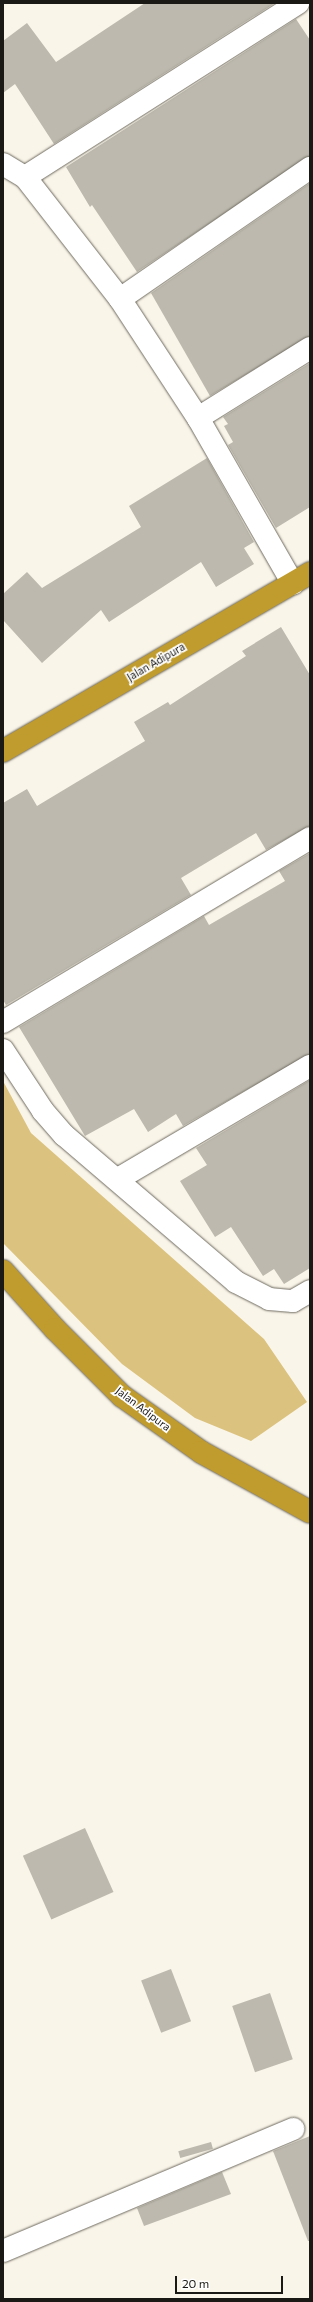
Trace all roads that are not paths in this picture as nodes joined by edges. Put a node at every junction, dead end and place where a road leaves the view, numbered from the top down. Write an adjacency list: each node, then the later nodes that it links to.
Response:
1 (298, 3): 4 (street)
2 (3, 164): 4 (street)
3 (310, 168): 5 (street)
4 (25, 177): 5 (street)
5 (120, 299): 7 (street)
6 (310, 348): 7 (street)
7 (198, 418): 8 (street)
8 (301, 579): 9 (highway, Jalan Adipura)
9 (3, 751)
10 (310, 838): 11 (street)
11 (3, 1022)
12 (3, 1050): 14 (street)
13 (310, 1066): 14 (street)
14 (118, 1179): 16 (street)
15 (3, 1271): 17 (highway, Jalan Adipura)
16 (310, 1291)
17 (310, 1512)
18 (293, 2129): 19 (street)
19 (3, 2251)

